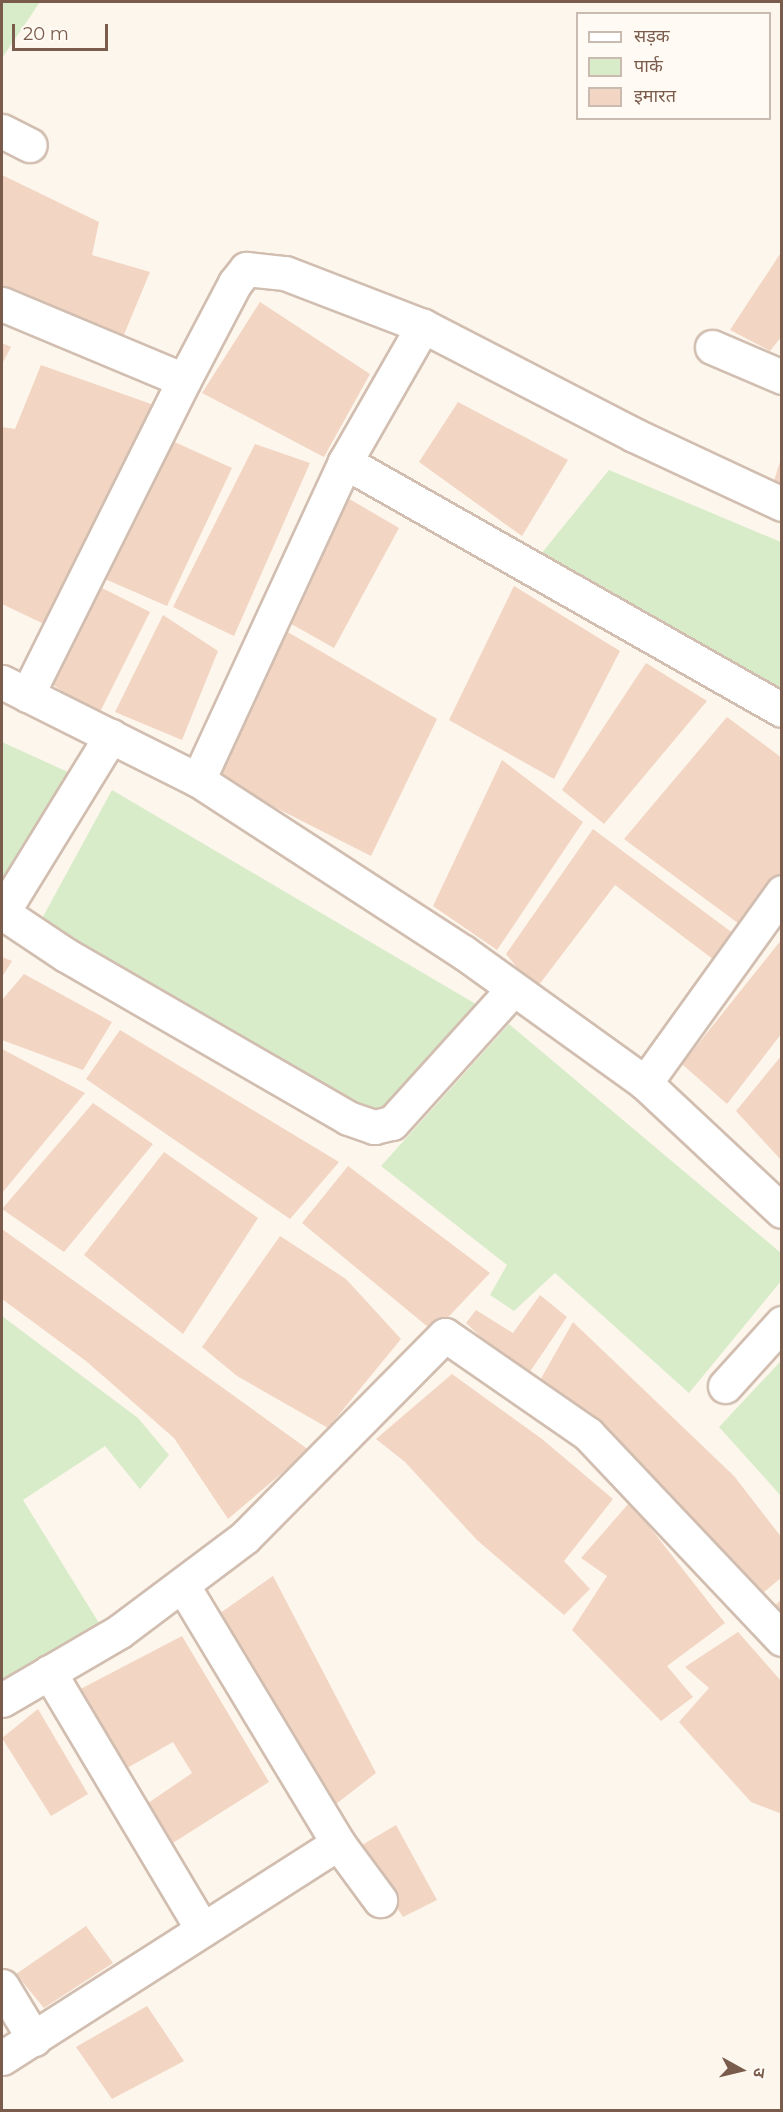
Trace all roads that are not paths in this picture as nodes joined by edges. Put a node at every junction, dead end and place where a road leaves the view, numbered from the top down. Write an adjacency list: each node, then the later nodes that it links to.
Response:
1 (2, 304): 5 (street)
2 (423, 326): 5 (street); 6 (street); 7 (street)
3 (712, 347): 4 (street)
4 (777, 365)
5 (184, 380): 8 (street)
6 (345, 462): 9 (street); 11 (street)
7 (782, 504)
8 (14, 688): 10 (street)
9 (782, 710)
10 (111, 736): 11 (street); 13 (street)
11 (198, 780): 14 (street)
12 (782, 892): 15 (street)
13 (2, 913): 14 (street)
14 (513, 989): 15 (street)
15 (645, 1083): 16 (street)
16 (782, 1211)
17 (782, 1323): 18 (street)
18 (725, 1386)
19 (183, 1586): 20 (street); 21 (street); 23 (street)
20 (782, 1639)
21 (49, 1672): 22 (street); 25 (street)
22 (2, 1700)
23 (338, 1843): 24 (street); 25 (street)
24 (380, 1900)
25 (203, 1930): 27 (street)
26 (2, 1986): 27 (street)
27 (34, 2039): 28 (street)
28 (2, 2058)

